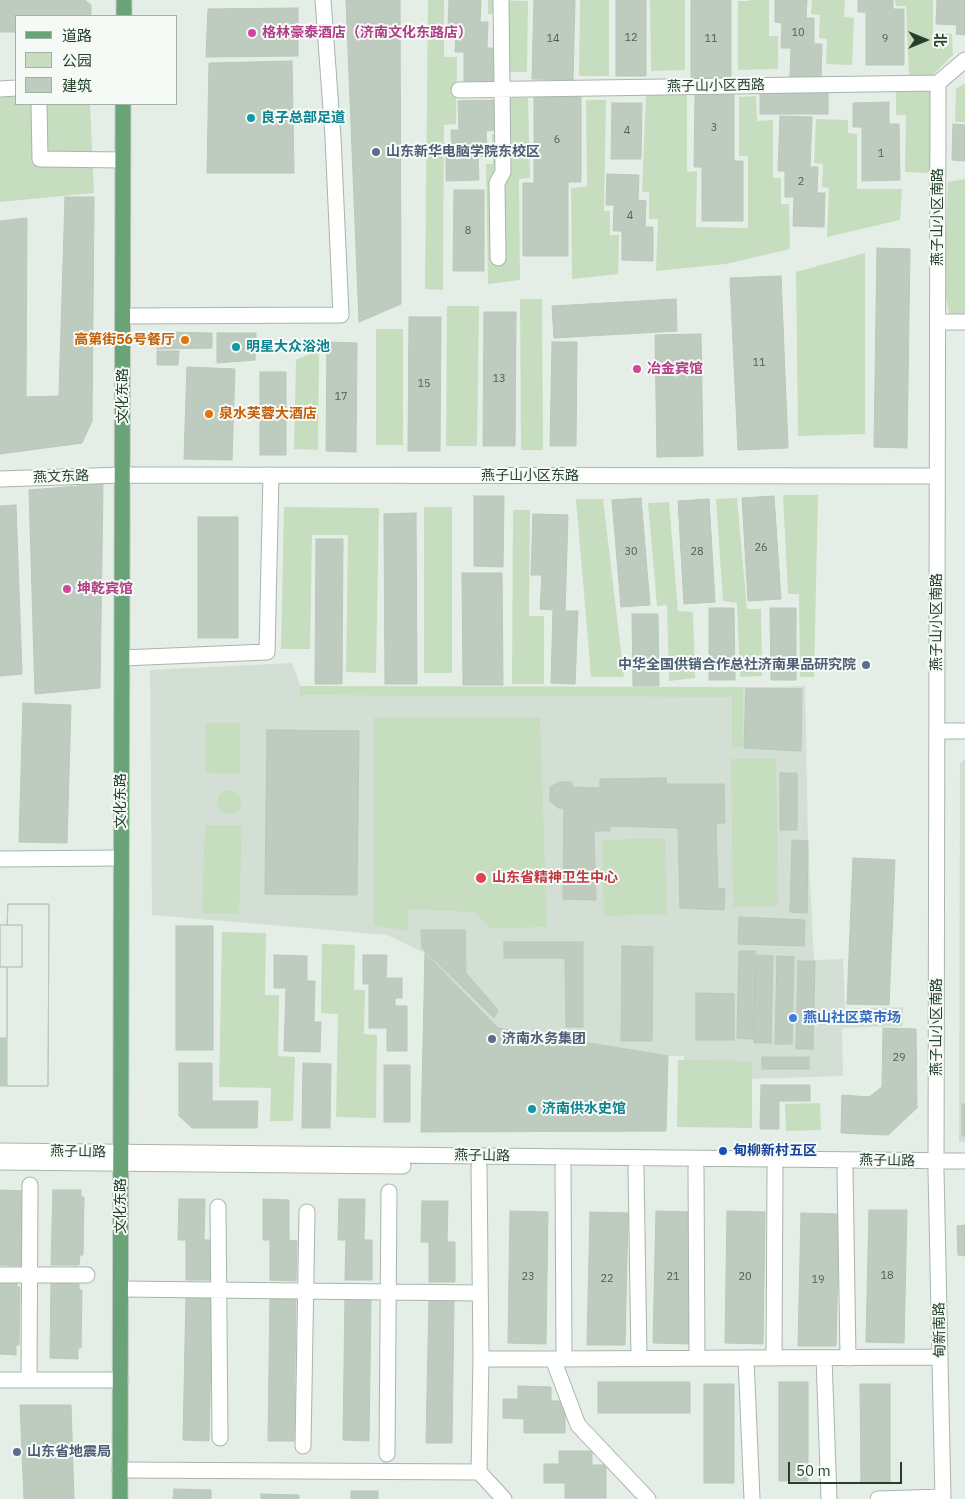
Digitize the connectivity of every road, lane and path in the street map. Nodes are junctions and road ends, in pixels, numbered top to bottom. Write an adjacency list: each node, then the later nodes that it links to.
1 (124, 0): 4 (main road)
2 (324, 0): 15 (street)
3 (501, 0): 9 (street)
4 (124, 15)
5 (965, 60): 6 (street)
6 (938, 83): 9 (street, 燕子山小区西路); 16 (street, 燕子山小区南路)
7 (15, 88): 8 (street)
8 (0, 89)
9 (503, 89): 10 (street, 燕子山小区西路); 14 (street)
10 (459, 90)
11 (39, 105): 13 (street)
12 (123, 105): 13 (main road, 文化东路)
13 (123, 160): 15 (main road, 文化东路)
14 (498, 258)
15 (123, 316): 18 (main road, 文化东路)
16 (938, 322): 17 (street); 20 (street, 燕子山小区南路)
17 (965, 322)
18 (123, 475): 19 (street, 燕子山小区东路); 21 (street, 燕文东路); 22 (main road, 文化东路)
19 (271, 475): 20 (street, 燕子山小区东路); 22 (street)
20 (937, 476): 23 (street, 燕子山小区南路)
21 (0, 479)
22 (122, 658): 25 (main road, 文化东路)
23 (937, 731): 24 (street); 31 (street, 燕子山小区南路)
24 (965, 731)
25 (121, 858): 26 (street); 28 (main road, 文化东路)
26 (0, 859)
27 (0, 1151): 28 (street, 燕子山路)
28 (121, 1158): 29 (street, 燕子山路); 31 (street, 燕子山路); 32 (street, 燕子山路); 46 (main road, 文化东路)
29 (0, 1162)
30 (965, 1162): 31 (street, 燕子山路)
31 (936, 1166): 37 (street, 燕子山路); 38 (street, 燕子山路); 51 (street, 甸新南路)
32 (480, 1167): 33 (street, 燕子山路); 50 (street)
33 (563, 1168): 34 (street, 燕子山路); 58 (street)
34 (636, 1168): 35 (street, 燕子山路); 59 (street)
35 (696, 1168): 36 (street, 燕子山路); 52 (street)
36 (775, 1169): 37 (street, 燕子山路); 54 (street)
37 (845, 1170): 56 (street)
38 (965, 1171)
39 (30, 1185): 44 (street)
40 (389, 1192): 49 (street)
41 (218, 1207): 47 (street)
42 (307, 1212): 48 (street)
43 (0, 1275): 44 (street)
44 (29, 1275): 45 (street); 61 (street)
45 (87, 1275)
46 (121, 1289): 47 (street); 62 (main road, 文化东路)
47 (219, 1290): 48 (street); 63 (street)
48 (306, 1291): 49 (street); 64 (street)
49 (388, 1292): 50 (street); 65 (street)
50 (479, 1293): 57 (street)
51 (940, 1357): 56 (street); 68 (street, 甸新南路)
52 (697, 1358): 53 (street); 59 (street)
53 (746, 1358): 54 (street); 72 (street)
54 (774, 1358): 55 (street)
55 (824, 1358): 56 (street); 73 (street)
56 (848, 1358)
57 (481, 1359): 58 (street); 67 (street)
58 (558, 1359): 59 (street); 71 (street)
59 (639, 1359)
60 (0, 1380): 61 (street)
61 (28, 1380): 62 (street)
62 (121, 1380): 66 (main road, 文化东路)
63 (220, 1438)
64 (303, 1446)
65 (388, 1454)
66 (120, 1470): 67 (street); 69 (main road, 文化东路)
67 (479, 1472): 70 (street)
68 (943, 1498): 74 (street)
69 (120, 1499)
70 (504, 1499)
71 (648, 1499)
72 (752, 1499)
73 (828, 1499)
74 (878, 1499)

